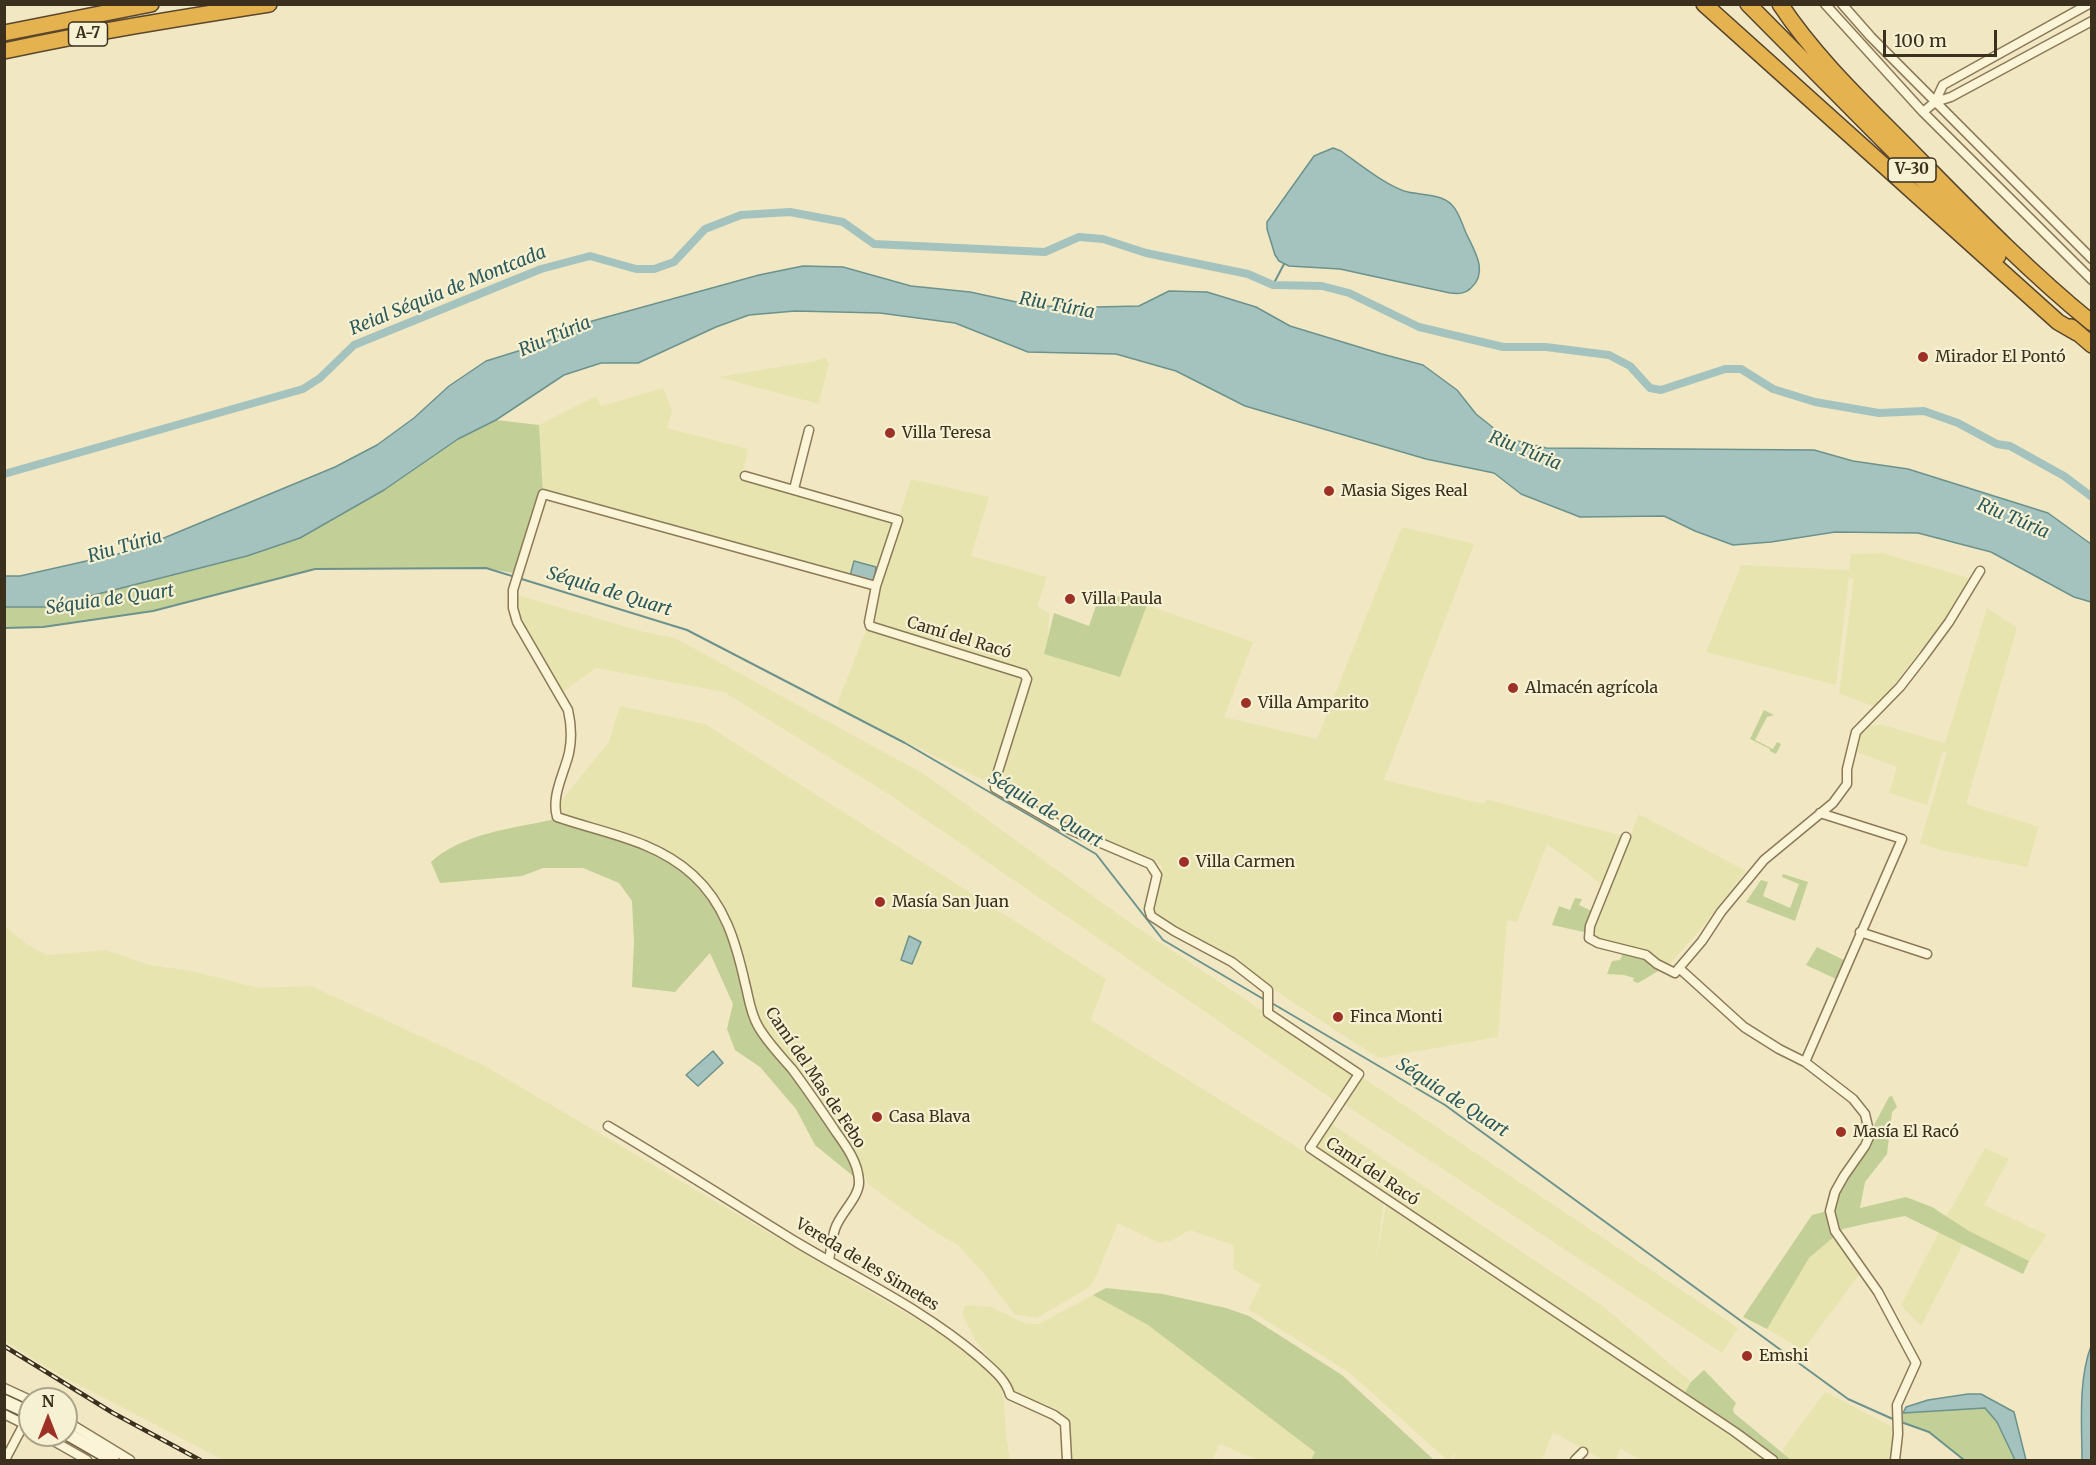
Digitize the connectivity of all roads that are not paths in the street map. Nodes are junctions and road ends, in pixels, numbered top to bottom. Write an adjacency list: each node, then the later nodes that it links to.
1 (151, 4): 10 (highway, A-7)
2 (269, 4): 11 (highway, A-7)
3 (1704, 4): 17 (highway)
4 (1748, 4): 17 (highway, V-30)
5 (1780, 4): 16 (highway, V-30)
6 (1825, 4): 13 (street)
7 (1842, 4): 12 (street)
8 (2089, 4): 12 (street)
9 (2091, 21): 12 (street)
10 (4, 33)
11 (4, 51)
12 (1935, 102): 13 (street); 14 (street)
13 (1923, 112): 15 (street)
14 (2091, 259)
15 (2091, 280)
16 (2091, 323)
17 (2077, 333): 18 (highway, V-30)
18 (2091, 345)
19 (809, 430): 21 (street)
20 (744, 476): 21 (street)
21 (794, 489): 23 (street)
22 (1980, 571): 24 (street)
23 (876, 586): 31 (street, Camí del Mas de Febo); 47 (street, Camí del Racó)
24 (1820, 813): 26 (street); 28 (street)
25 (1626, 837): 28 (street)
26 (1860, 932): 27 (street); 29 (street)
27 (1927, 954)
28 (1679, 969): 29 (street)
29 (1804, 1062): 48 (street)
30 (608, 1126): 31 (street, Vereda de les Simetes)
31 (829, 1260): 45 (street, Vereda de les Simetes)
32 (4, 1388): 33 (street)
33 (18, 1394)
34 (4, 1401): 35 (main road)
35 (18, 1413)
36 (78, 1428): 44 (street)
37 (18, 1438): 41 (street)
38 (78, 1440): 43 (main road)
39 (63, 1447): 42 (street)
40 (1583, 1452): 46 (street)
41 (5, 1461)
42 (87, 1461)
43 (113, 1461)
44 (130, 1461)
45 (1067, 1461)
46 (1575, 1461)
47 (1773, 1461)
48 (1895, 1461)

